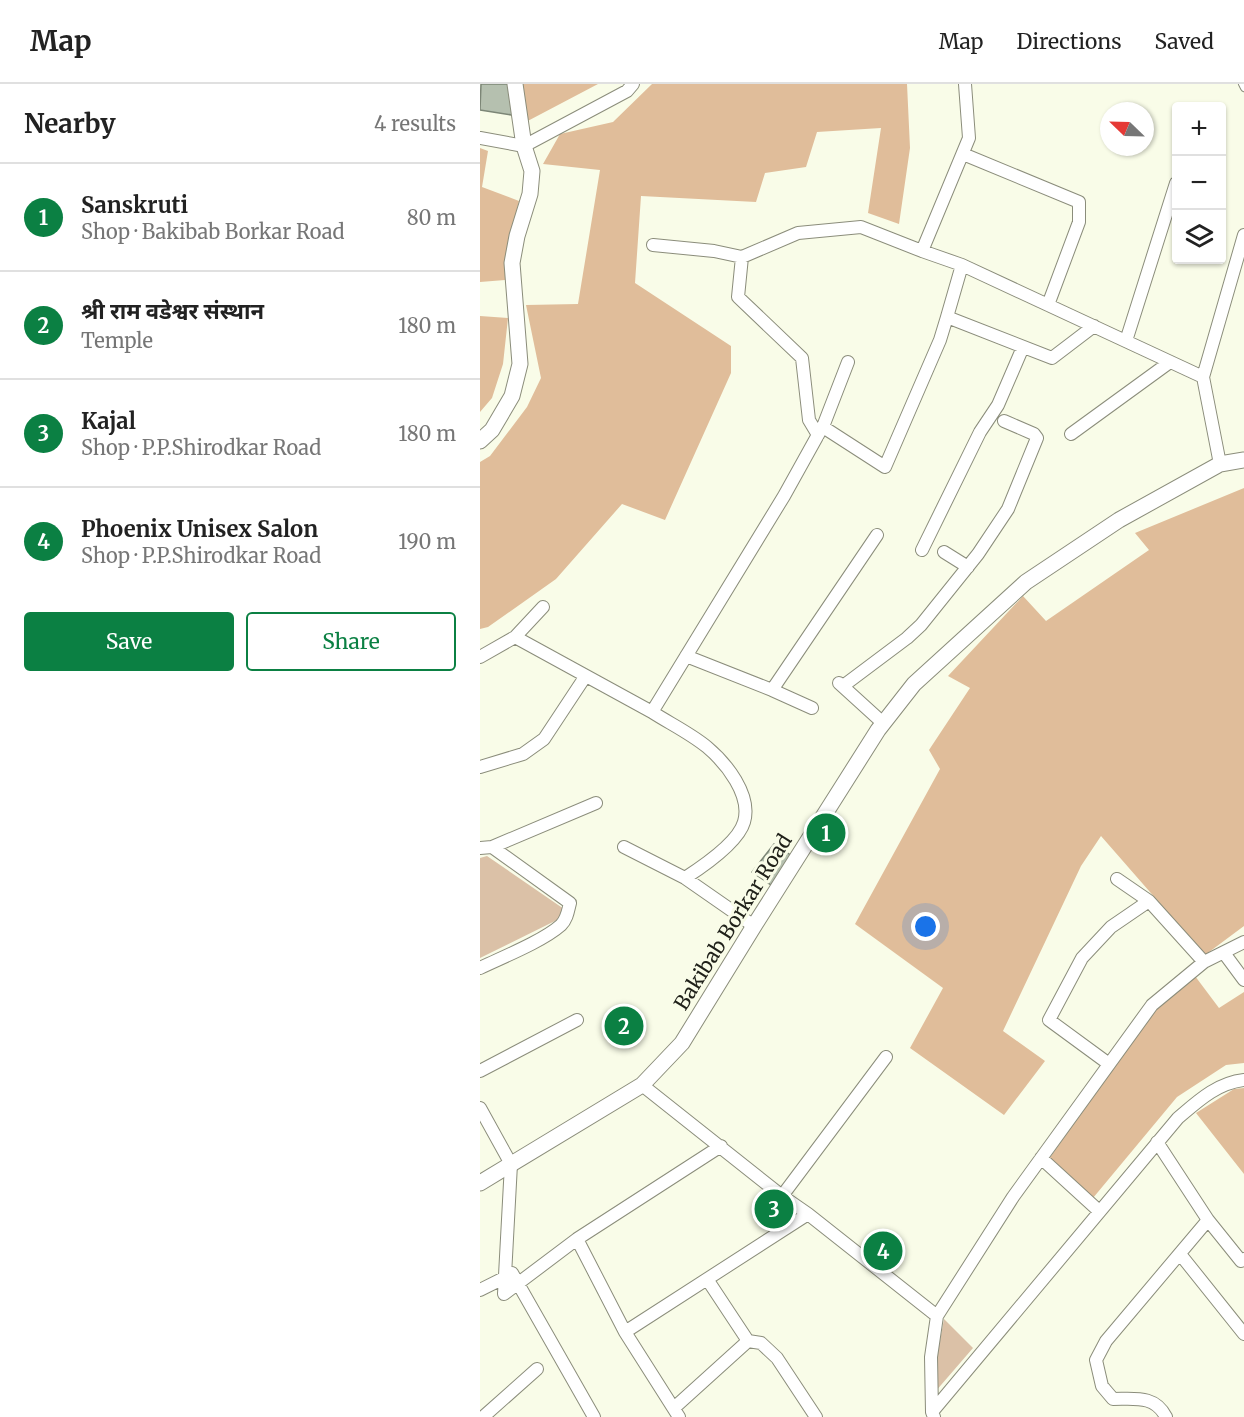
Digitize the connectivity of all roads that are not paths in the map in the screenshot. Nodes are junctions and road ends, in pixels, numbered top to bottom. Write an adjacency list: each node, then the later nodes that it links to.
1 (515, 84): 5 (street)
2 (633, 84): 5 (street)
3 (966, 84): 6 (street)
4 (480, 138): 5 (street)
5 (524, 146): 24 (street)
6 (963, 154): 10 (street); 13 (street)
7 (1172, 196): 16 (street)
8 (1244, 235): 20 (street)
9 (653, 245): 11 (street)
10 (922, 251): 11 (street); 12 (street)
11 (742, 257): 22 (street)
12 (962, 265): 13 (street); 14 (street)
13 (1048, 305): 15 (street)
14 (947, 317): 17 (street); 22 (street)
15 (1094, 326): 16 (street); 17 (street)
16 (1126, 341): 19 (street)
17 (1023, 347): 28 (street)
18 (849, 362): 22 (street)
19 (1170, 362): 20 (street); 23 (street)
20 (1203, 377): 26 (street)
21 (1004, 421): 30 (street)
22 (820, 431): 33 (street)
23 (1071, 434)
24 (480, 441)
25 (1244, 460): 26 (street, Bakibab Borkar Road)
26 (1220, 464): 39 (street, Bakibab Borkar Road)
27 (877, 535): 36 (street)
28 (922, 550)
29 (944, 552): 30 (street)
30 (968, 567): 39 (street)
31 (543, 607): 32 (street)
32 (515, 637): 34 (street); 35 (street)
33 (686, 656): 36 (street); 38 (street)
34 (480, 657)
35 (585, 677): 38 (street); 40 (street)
36 (772, 690): 37 (street)
37 (812, 708)
38 (652, 712): 44 (street)
39 (883, 723): 47 (street, Bakibab Borkar Road)
40 (480, 767)
41 (596, 803): 43 (street)
42 (624, 847): 44 (street)
43 (486, 848): 51 (street)
44 (685, 878): 47 (street)
45 (1117, 879): 46 (street)
46 (1149, 901): 50 (street); 55 (street)
47 (754, 926): 58 (street, Bakibab Borkar Road)
48 (1244, 942): 49 (street)
49 (1224, 953): 50 (street); 52 (street)
50 (1204, 962): 55 (street)
51 (480, 968)
52 (1244, 980)
53 (577, 1020): 56 (street)
54 (886, 1057): 65 (street)
55 (1109, 1064): 62 (street)
56 (480, 1071)
57 (1244, 1080): 60 (street)
58 (642, 1084): 61 (street); 63 (street, Bakibab Borkar Road)
59 (480, 1108): 63 (street)
60 (1157, 1142): 66 (street); 68 (street)
61 (721, 1146): 65 (street); 69 (street)
62 (1041, 1158): 66 (street); 76 (street)
63 (511, 1164): 64 (street, Bakibab Borkar Road); 75 (street)
64 (480, 1183)
65 (782, 1196): 67 (street)
66 (1099, 1211): 82 (street)
67 (808, 1214): 73 (street); 76 (street)
68 (1208, 1220): 70 (street); 71 (street)
69 (577, 1239): 75 (street); 77 (street)
70 (1180, 1254): 78 (street); 86 (street)
71 (1244, 1259)
72 (512, 1273): 74 (street); 75 (street); 84 (street)
73 (708, 1279): 77 (street); 79 (street)
74 (480, 1290)
75 (504, 1294)
76 (937, 1316): 82 (street)
77 (625, 1332): 81 (street)
78 (1244, 1334)
79 (748, 1341): 81 (street); 85 (street)
80 (537, 1369): 83 (street)
81 (677, 1412)
82 (933, 1414)
83 (483, 1417)
84 (594, 1417)
85 (816, 1417)
86 (1166, 1417)

